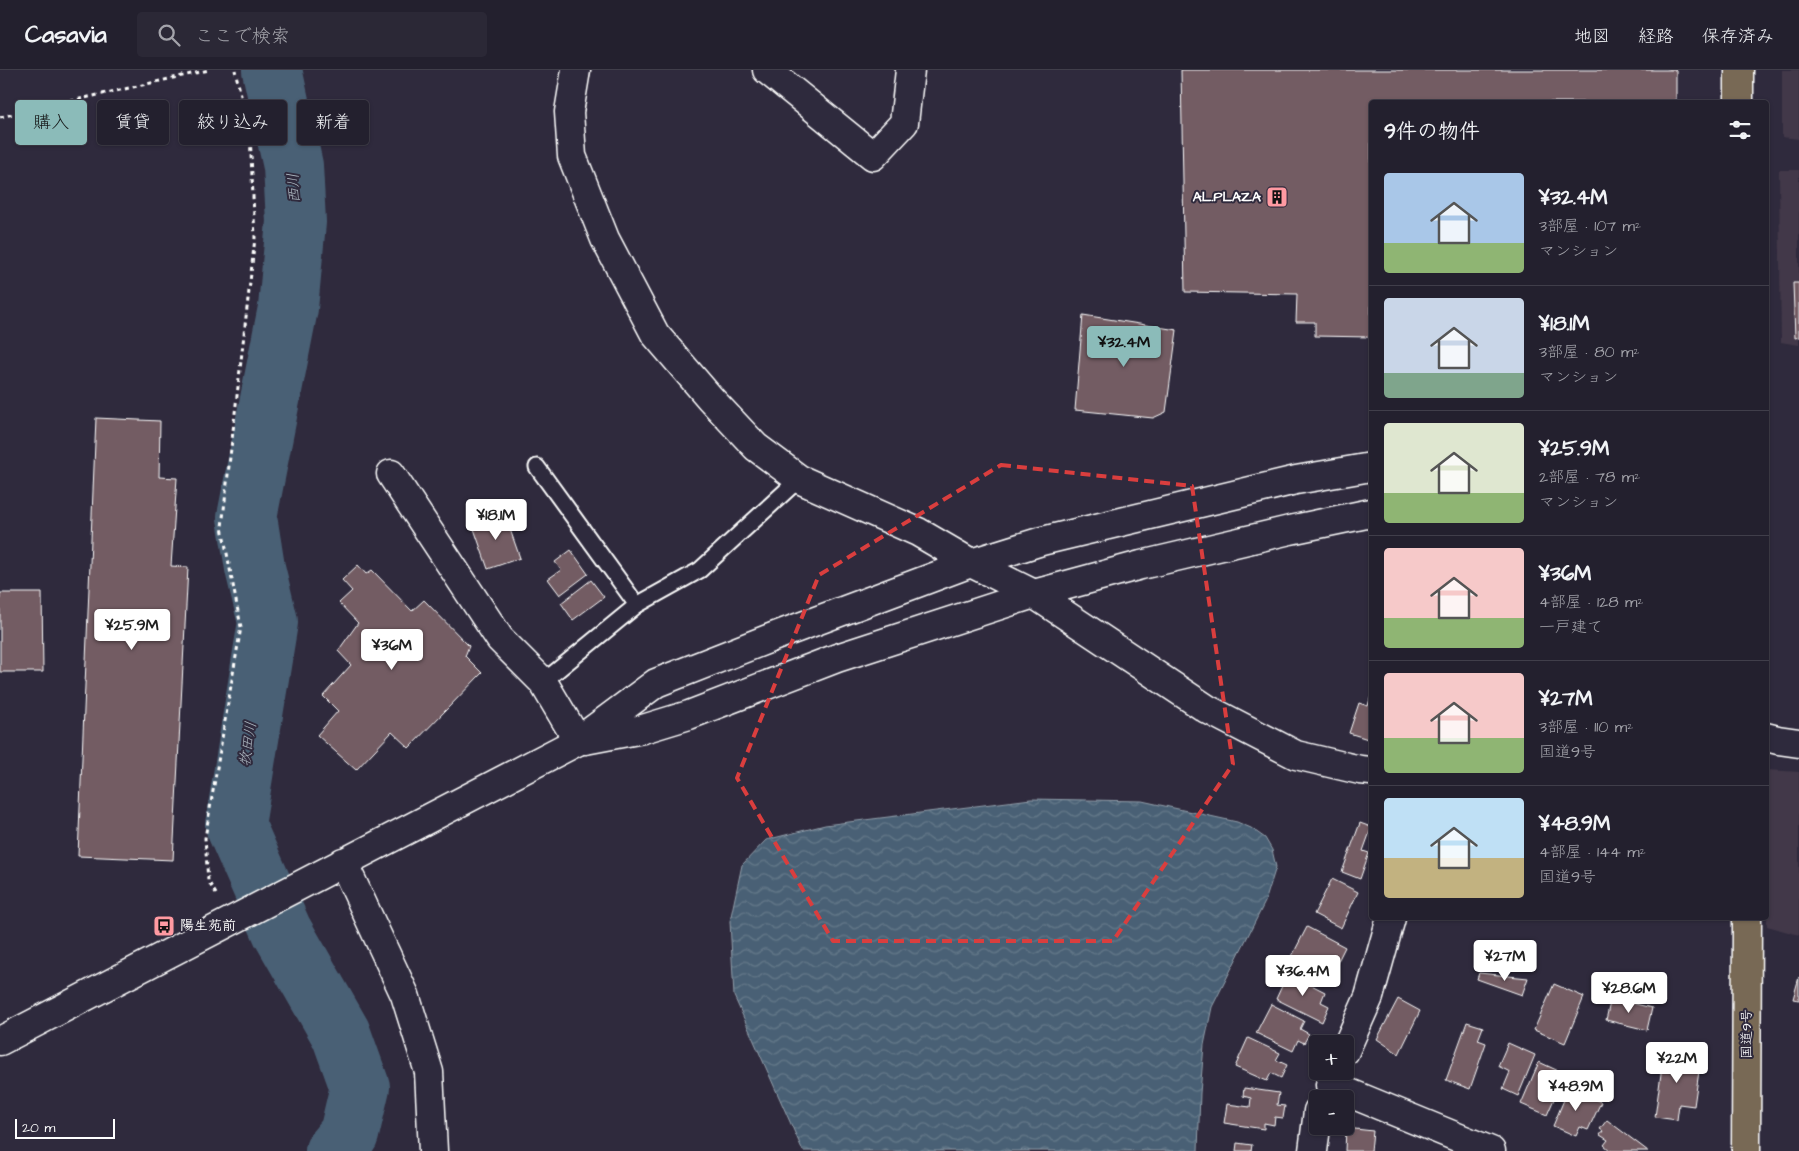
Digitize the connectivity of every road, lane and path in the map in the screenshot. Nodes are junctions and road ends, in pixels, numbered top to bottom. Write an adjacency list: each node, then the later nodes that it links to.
1 (209, 70): 8 (path)
2 (235, 70): 23 (path)
3 (576, 70): 12 (street)
4 (767, 70): 5 (street)
5 (910, 70)
6 (1739, 70): 7 (highway)
7 (1739, 100)
8 (0, 117)
9 (537, 467): 16 (lane)
10 (1369, 467): 14 (street)
11 (391, 474): 17 (street)
12 (799, 478): 14 (street); 16 (lane)
13 (1369, 513): 15 (street)
14 (971, 563): 15 (street); 19 (street)
15 (1034, 594): 19 (street); 21 (street)
16 (637, 606): 17 (lane)
17 (543, 682): 19 (street)
18 (1769, 738): 20 (street)
19 (578, 741): 22 (street)
20 (1799, 743)
21 (1369, 771)
22 (343, 862): 23 (street); 30 (street)
23 (231, 920): 27 (street)
24 (1390, 920): 26 (street)
25 (1747, 920): 33 (highway, 国道9号)
26 (1352, 1035)
27 (0, 1041)
28 (1330, 1085): 32 (street)
29 (1315, 1135): 31 (street)
30 (433, 1151)
31 (1313, 1151)
32 (1491, 1151)
33 (1746, 1151)

